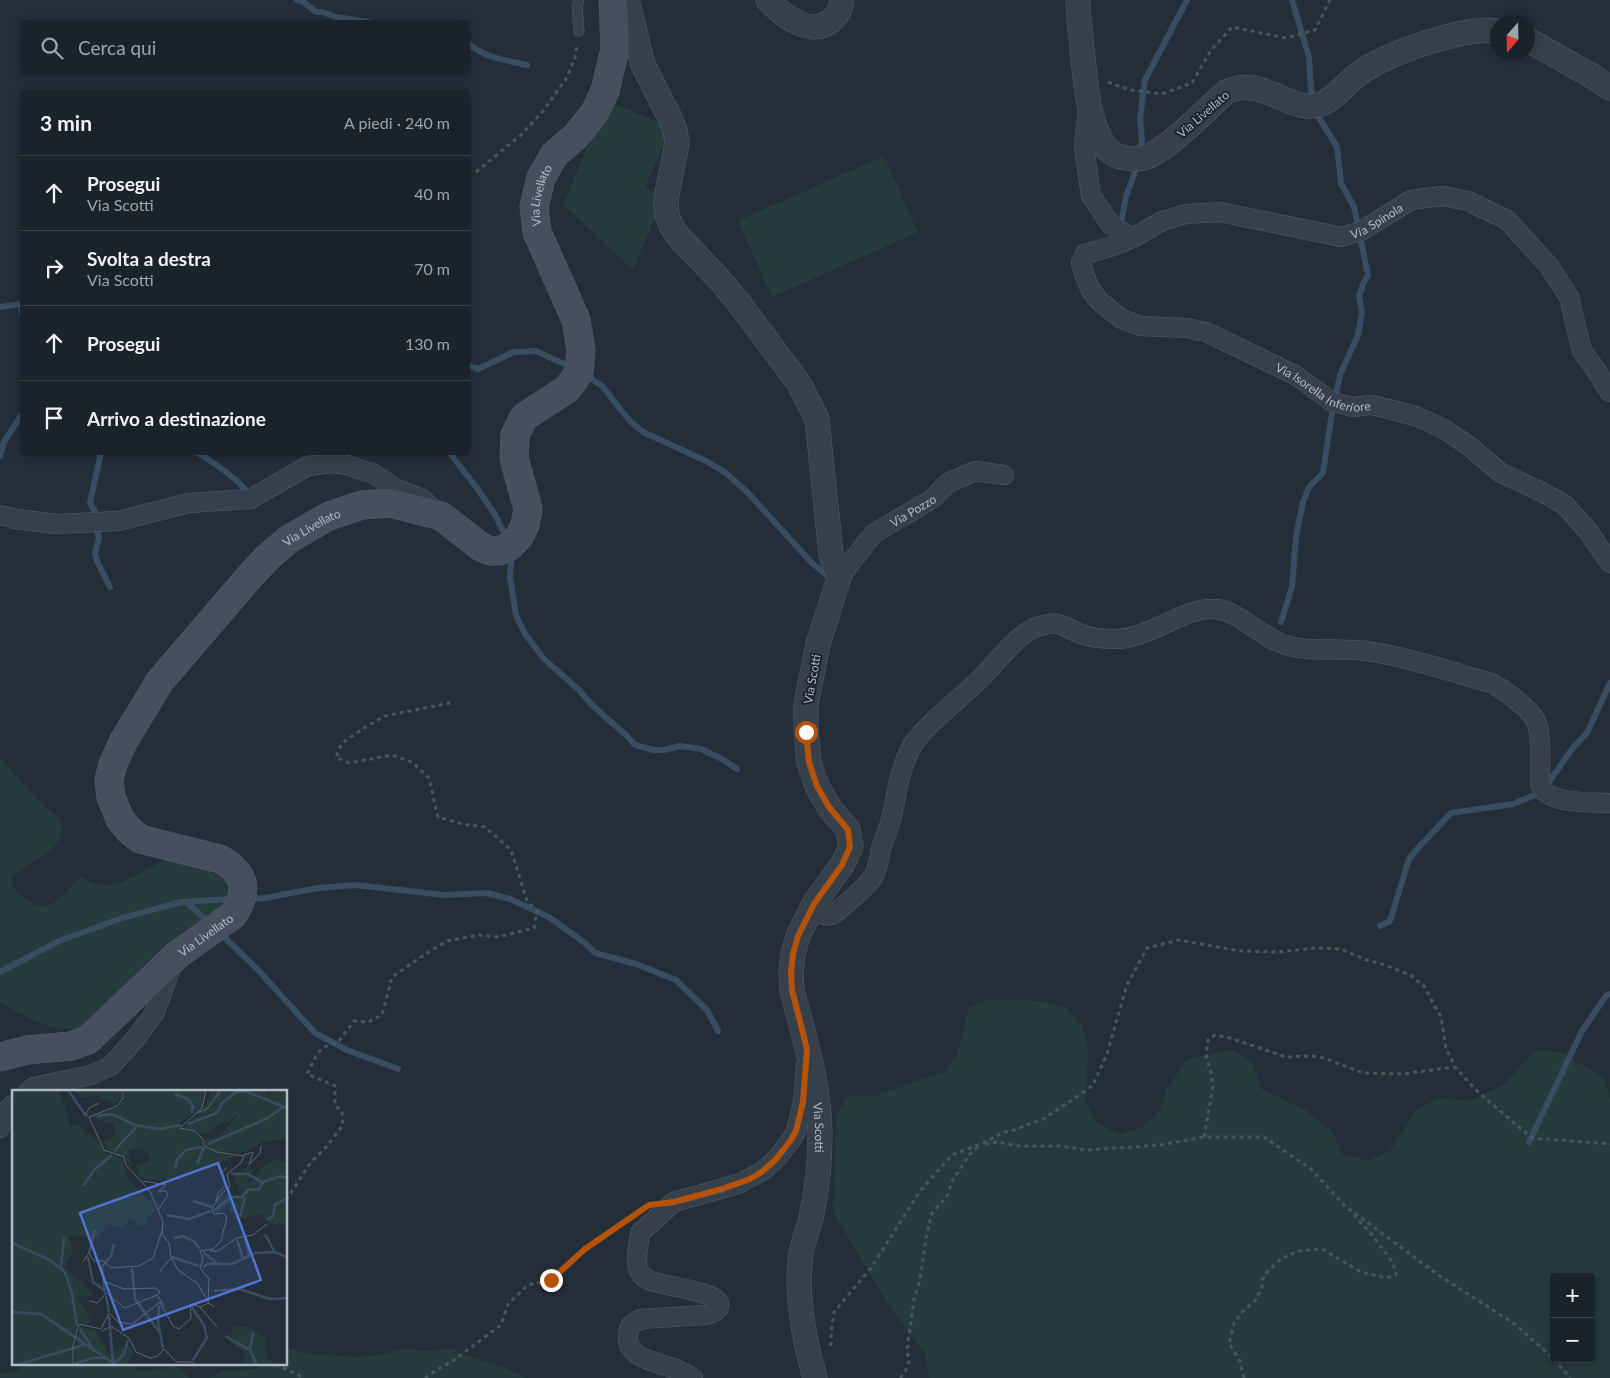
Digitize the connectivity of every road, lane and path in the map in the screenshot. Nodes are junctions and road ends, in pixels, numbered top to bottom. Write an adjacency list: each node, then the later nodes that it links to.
1 (579, 0): 8 (lane)
2 (613, 0): 19 (main road, Via Livellato)
3 (627, 0): 21 (street)
4 (768, 0): 5 (street)
5 (842, 0)
6 (1078, 0): 11 (street, Via Livellato)
7 (1330, 0): 11 (path)
8 (579, 31): 14 (path)
9 (1490, 31): 13 (street, Via Livellato)
10 (1535, 44): 12 (street)
11 (1085, 71): 13 (street, Via Livellato)
12 (1610, 88)
13 (1088, 106): 15 (street)
14 (476, 172)
15 (1133, 238): 16 (street, Via Spinola); 20 (street, Via Isorella Inferiore)
16 (1610, 392)
17 (1004, 475): 21 (street, Via Pozzo)
18 (0, 515): 19 (street)
19 (441, 516): 25 (main road, Via Livellato)
20 (1610, 562)
21 (839, 578): 24 (street, Via Scotti)
22 (450, 703): 35 (path)
23 (1610, 803): 24 (street)
24 (814, 904): 26 (street, Via Scotti)
25 (177, 955): 27 (main road, Via Livellato); 29 (street)
26 (807, 1049): 43 (street); 44 (street, Via Scotti)
27 (0, 1057)
28 (1455, 1067): 32 (path); 33 (path); 34 (path)
29 (30, 1090)
30 (12, 1106): 31 (street)
31 (0, 1128)
32 (1204, 1137): 33 (path); 36 (path)
33 (981, 1144): 44 (path); 45 (path)
34 (1610, 1144)
35 (288, 1197)
36 (1345, 1206): 38 (path); 46 (path)
37 (629, 1219): 42 (path)
38 (1550, 1355)
39 (1557, 1363): 47 (path)
40 (280, 1366): 41 (path)
41 (303, 1378)
42 (425, 1378)
43 (693, 1378)
44 (815, 1378)
45 (900, 1378)
46 (1244, 1378)
47 (1570, 1378)

